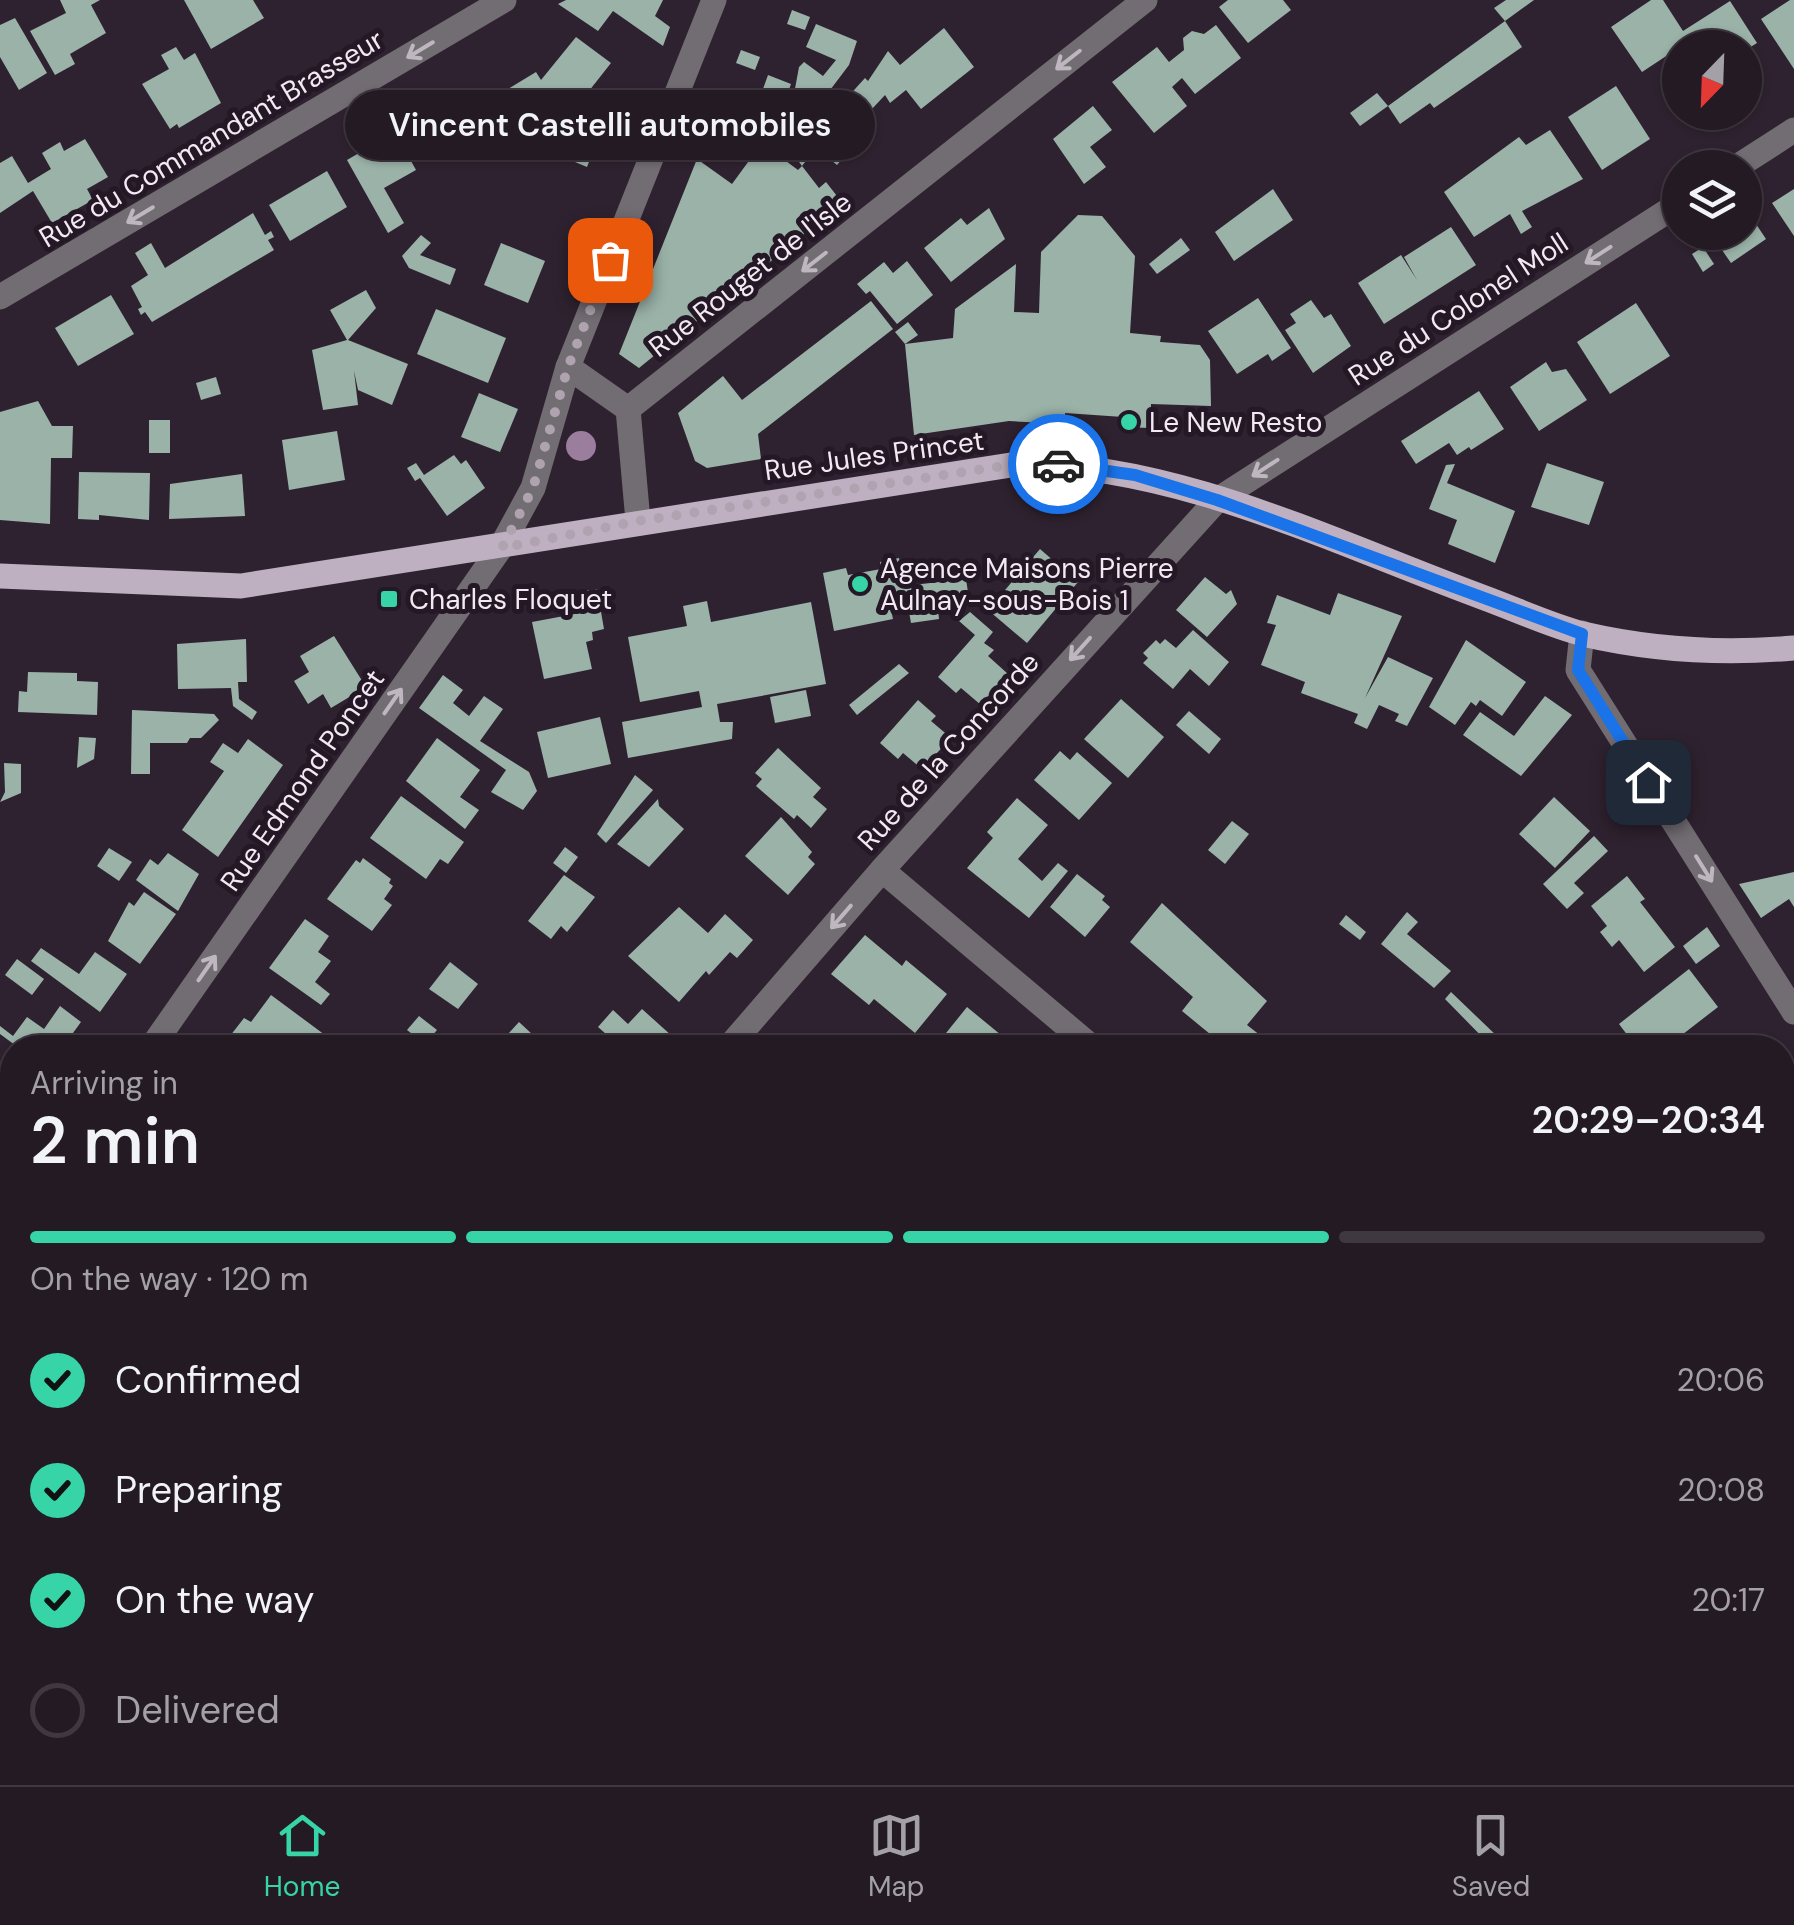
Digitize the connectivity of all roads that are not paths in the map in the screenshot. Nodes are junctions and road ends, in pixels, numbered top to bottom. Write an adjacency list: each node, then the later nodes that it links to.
1 (504, 0): 7 (street, Rue du Commandant Brasseur, one-way to 7)
2 (714, 0): 8 (street, Rue Edmond Poncet)
3 (1145, 0): 9 (street, Rue Rouget de l'Isle, one-way to 9)
4 (1794, 130): 5 (street)
5 (1762, 151)
6 (1662, 214): 10 (street, Rue du Colonel Moll, one-way to 10)
7 (0, 298)
8 (568, 367): 9 (street); 12 (street, Rue Edmond Poncet)
9 (628, 409): 11 (street)
10 (1217, 500): 11 (main road, Rue Jules Princet); 14 (main road, Rue Jules Princet); 16 (street, Rue de la Concorde, one-way to 16)
11 (638, 521): 12 (main road, Rue Jules Princet)
12 (502, 548): 13 (main road, Rue Jules Princet); 18 (street, Rue Edmond Poncet, one-way to 12)
13 (0, 576)
14 (1582, 634): 15 (main road, Rue Jules Princet); 17 (street, one-way to 17)
15 (1794, 648)
16 (882, 870): 19 (street, Rue de la Concorde, one-way to 19); 20 (street)
17 (1794, 1012)
18 (160, 1035)
19 (739, 1035)
20 (1079, 1035)

